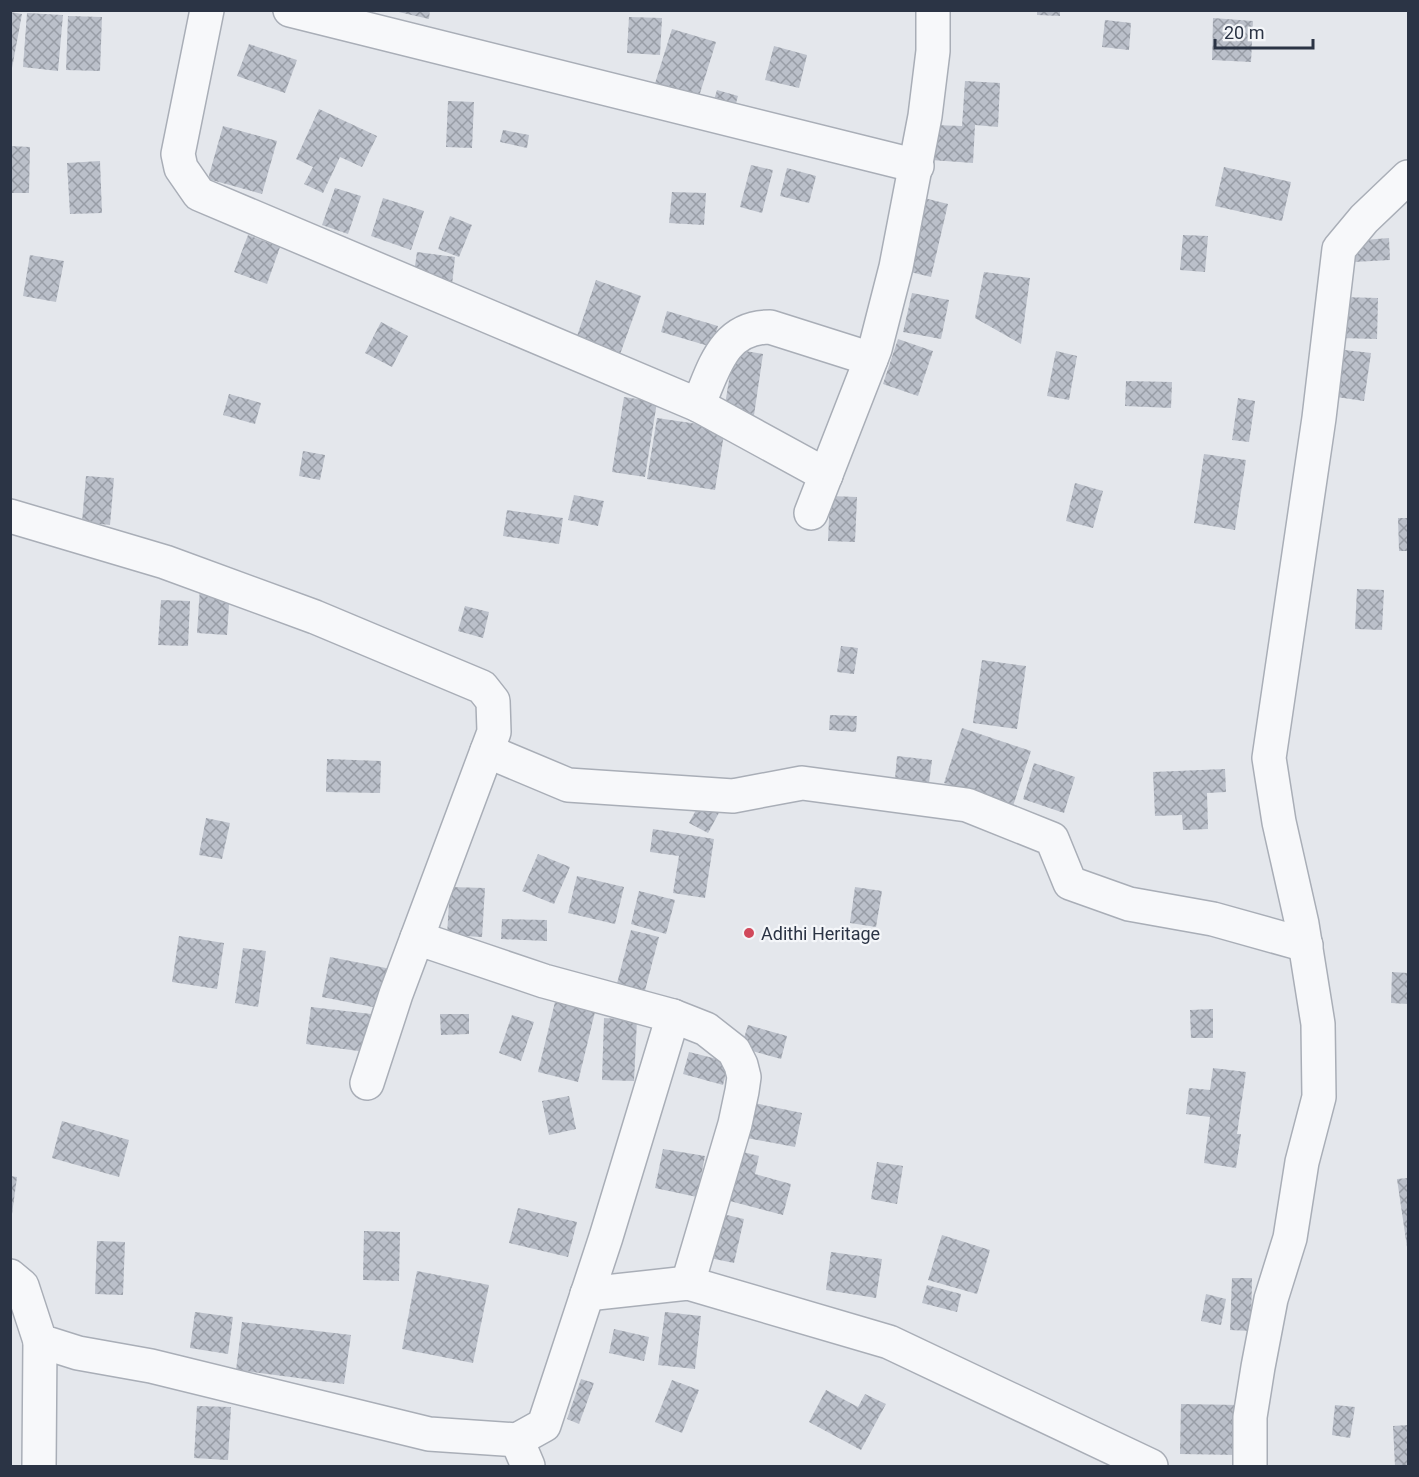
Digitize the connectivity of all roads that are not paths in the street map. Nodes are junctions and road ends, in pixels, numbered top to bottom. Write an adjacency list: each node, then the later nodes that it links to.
1 (207, 10): 7 (street)
2 (290, 10): 4 (street)
3 (933, 10): 4 (street)
4 (917, 165): 6 (street)
5 (1408, 179): 13 (street)
6 (871, 359): 7 (street); 8 (street)
7 (698, 405): 8 (street)
8 (826, 475): 9 (street)
9 (811, 513)
10 (10, 516): 11 (street)
11 (487, 751): 12 (street); 13 (street)
12 (417, 938): 14 (street); 15 (street)
13 (1306, 945): 23 (street)
14 (673, 1016): 17 (street); 18 (street)
15 (367, 1083)
16 (10, 1276): 19 (street)
17 (688, 1283): 18 (street); 22 (street)
18 (587, 1294): 20 (street)
19 (40, 1341): 20 (street); 21 (street)
20 (523, 1453)
21 (39, 1467)
22 (1151, 1467)
23 (1250, 1467)

